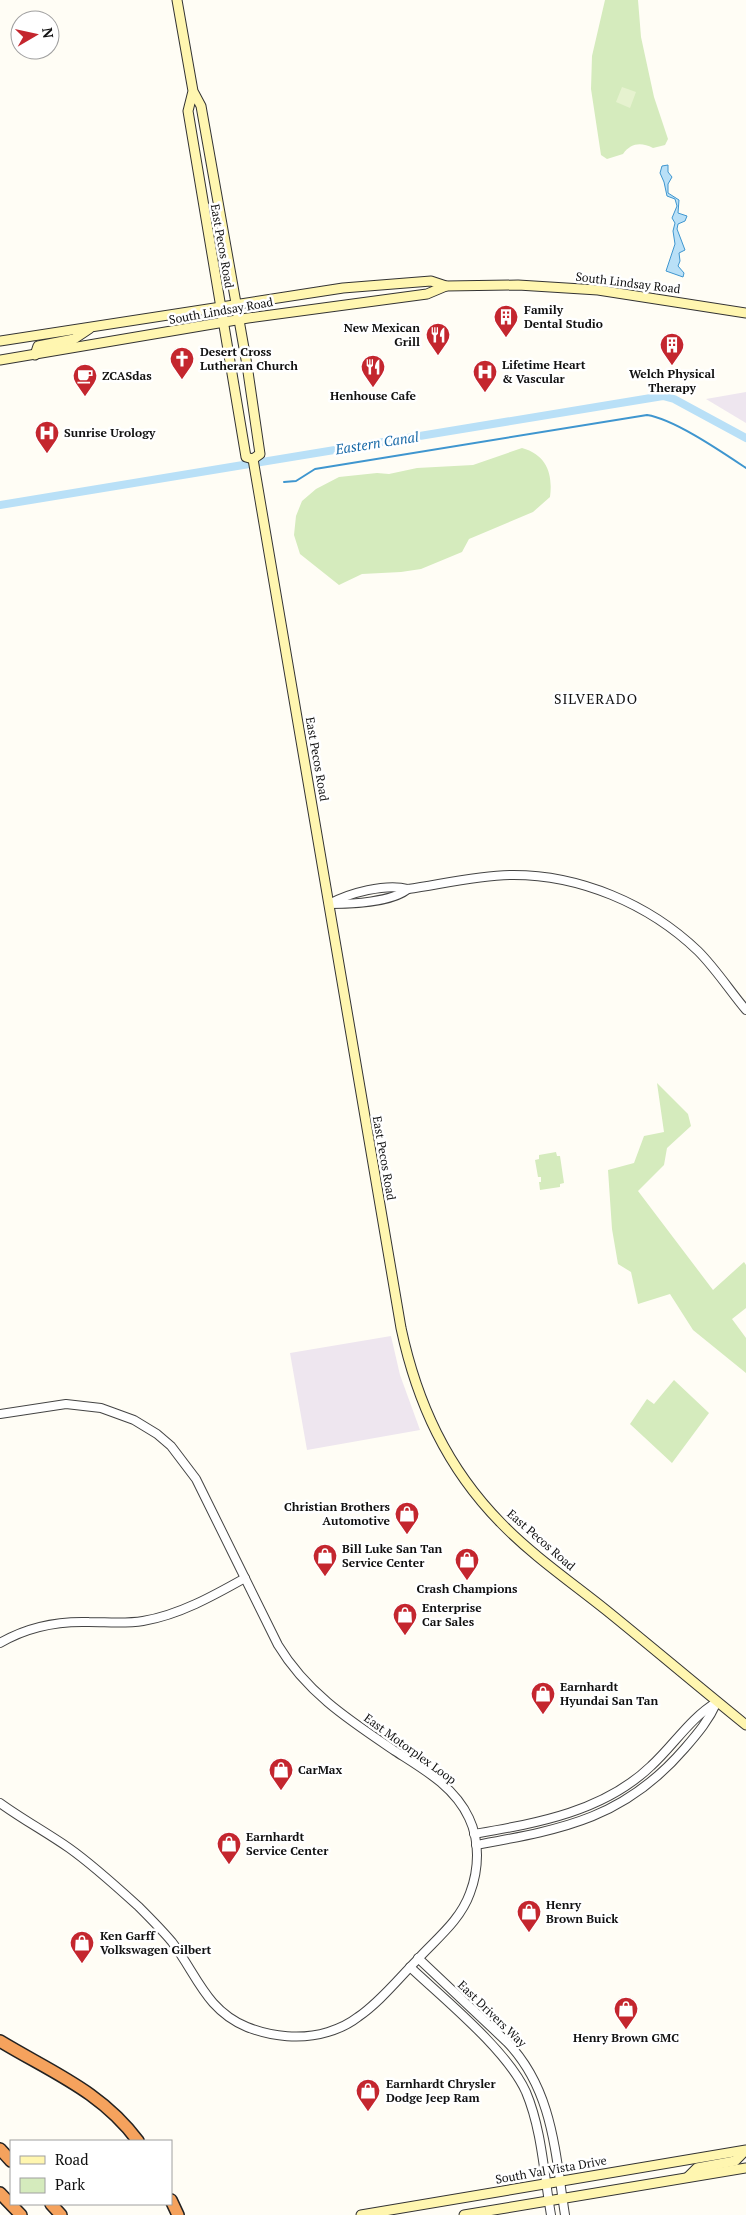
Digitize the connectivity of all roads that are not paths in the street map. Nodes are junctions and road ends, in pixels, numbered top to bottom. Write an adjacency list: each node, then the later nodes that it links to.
1 (178, 0): 2 (main road, East Pecos Road)
2 (192, 90): 4 (main road, East Pecos Road); 5 (main road, East Pecos Road)
3 (446, 286): 4 (main road, South Lindsay Road); 6 (main road, South Lindsay Road); 7 (main road, South Lindsay Road)
4 (236, 304): 5 (main road, South Lindsay Road); 7 (main road, East Pecos Road)
5 (220, 306): 8 (main road, East Pecos Road); 9 (main road, South Lindsay Road)
6 (746, 313)
7 (239, 320): 8 (main road, South Lindsay Road); 13 (main road, East Pecos Road)
8 (222, 323): 11 (main road, South Lindsay Road); 13 (main road, East Pecos Road)
9 (94, 326): 10 (main road, South Lindsay Road); 11 (main road)
10 (0, 341)
11 (35, 354): 12 (main road, South Lindsay Road)
12 (0, 360)
13 (254, 464): 14 (main road, East Pecos Road)
14 (329, 904): 15 (street); 19 (main road, East Pecos Road)
15 (746, 1010)
16 (0, 1414): 17 (street, East Motorplex Loop)
17 (245, 1578): 18 (street); 22 (street, East Motorplex Loop)
18 (0, 1643)
19 (717, 1702): 20 (main road, East Pecos Road); 22 (street); 23 (street)
20 (746, 1726)
21 (0, 1803): 25 (street, East Motorplex Loop)
22 (474, 1834): 23 (street, East Motorplex Loop)
23 (476, 1845): 24 (street, East Motorplex Loop)
24 (418, 1958): 25 (street, East Motorplex Loop); 27 (street, East Drivers Way)
25 (410, 1967): 28 (street, East Drivers Way)
26 (0, 2041): 29 (highway)
27 (507, 2042): 28 (street); 35 (street, East Drivers Way)
28 (497, 2052): 36 (street, East Drivers Way)
29 (137, 2140)
30 (0, 2149): 32 (highway)
31 (745, 2150): 34 (main road); 35 (main road, South Val Vista Drive)
32 (10, 2160)
33 (746, 2168): 34 (main road)
34 (688, 2177): 38 (main road)
35 (560, 2181): 36 (main road, South Val Vista Drive); 38 (street, East Drivers Way)
36 (546, 2184): 39 (street, East Drivers Way); 47 (main road, South Val Vista Drive)
37 (0, 2193): 41 (highway)
38 (562, 2198): 39 (main road); 50 (street, East Drivers Way)
39 (549, 2200): 48 (main road); 49 (street, East Drivers Way)
40 (172, 2202): 46 (highway)
41 (10, 2203)
42 (11, 2205): 44 (highway)
43 (52, 2205): 45 (highway)
44 (21, 2215)
45 (62, 2215)
46 (178, 2215)
47 (361, 2215)
48 (464, 2215)
49 (551, 2215)
50 (565, 2215)

